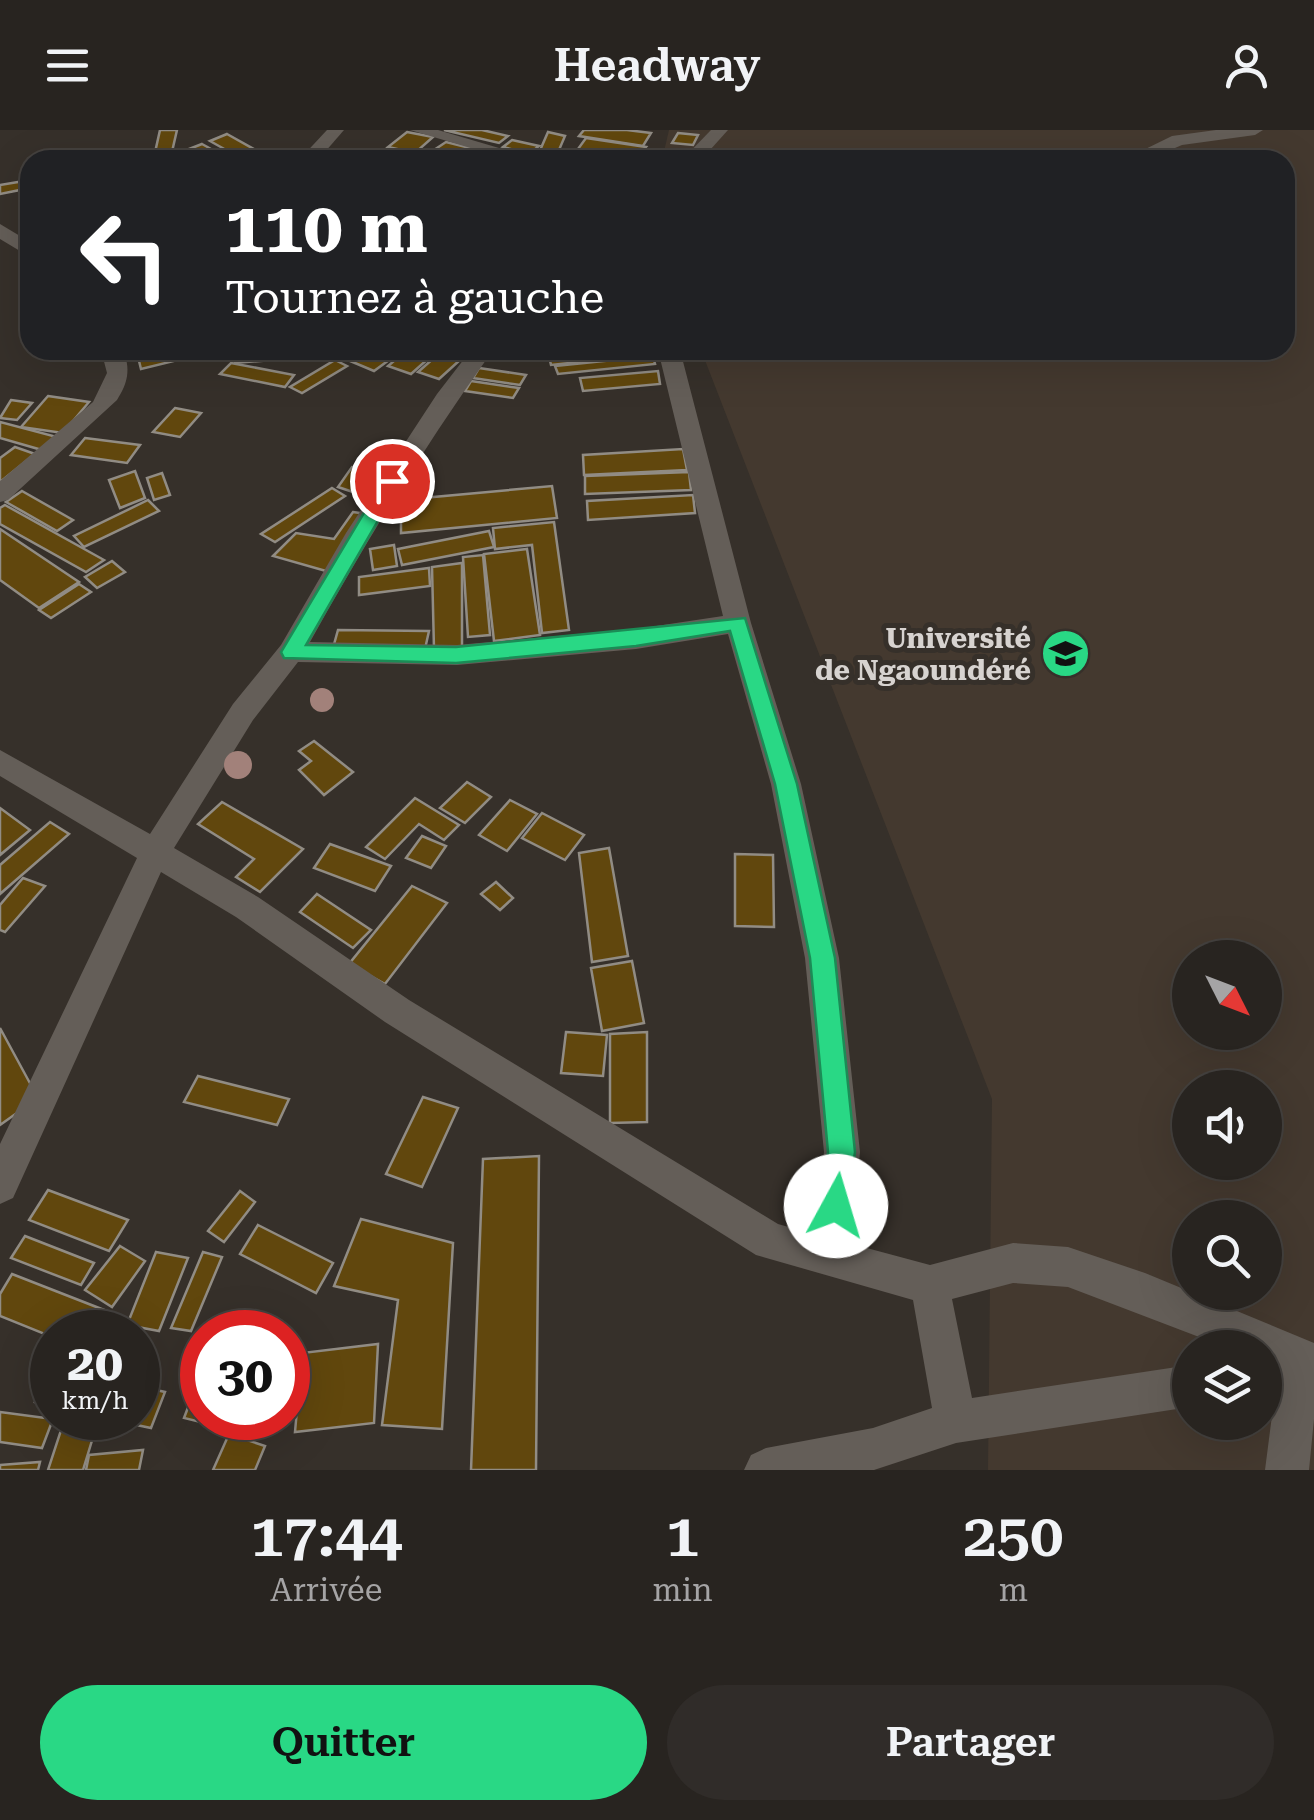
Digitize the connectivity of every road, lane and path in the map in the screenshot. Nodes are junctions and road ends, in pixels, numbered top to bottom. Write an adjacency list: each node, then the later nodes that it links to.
1 (336, 130): 5 (street)
2 (418, 130): 6 (street)
3 (720, 130): 7 (street)
4 (1255, 130): 8 (street)
5 (317, 150)
6 (493, 150)
7 (701, 150)
8 (1155, 150)
9 (0, 230): 10 (street)
10 (20, 251)
11 (115, 360): 14 (street)
12 (474, 360): 16 (street)
13 (672, 360): 15 (street)
14 (0, 494)
15 (738, 623): 16 (street); 20 (street)
16 (291, 652): 18 (street)
17 (0, 762): 18 (street)
18 (154, 854): 19 (street); 20 (street)
19 (0, 1185)
20 (807, 1252): 21 (street)
21 (930, 1285): 22 (street); 24 (street)
22 (1298, 1362): 26 (street)
23 (1172, 1389): 24 (street)
24 (956, 1422): 25 (street)
25 (766, 1470)
26 (1287, 1470)

